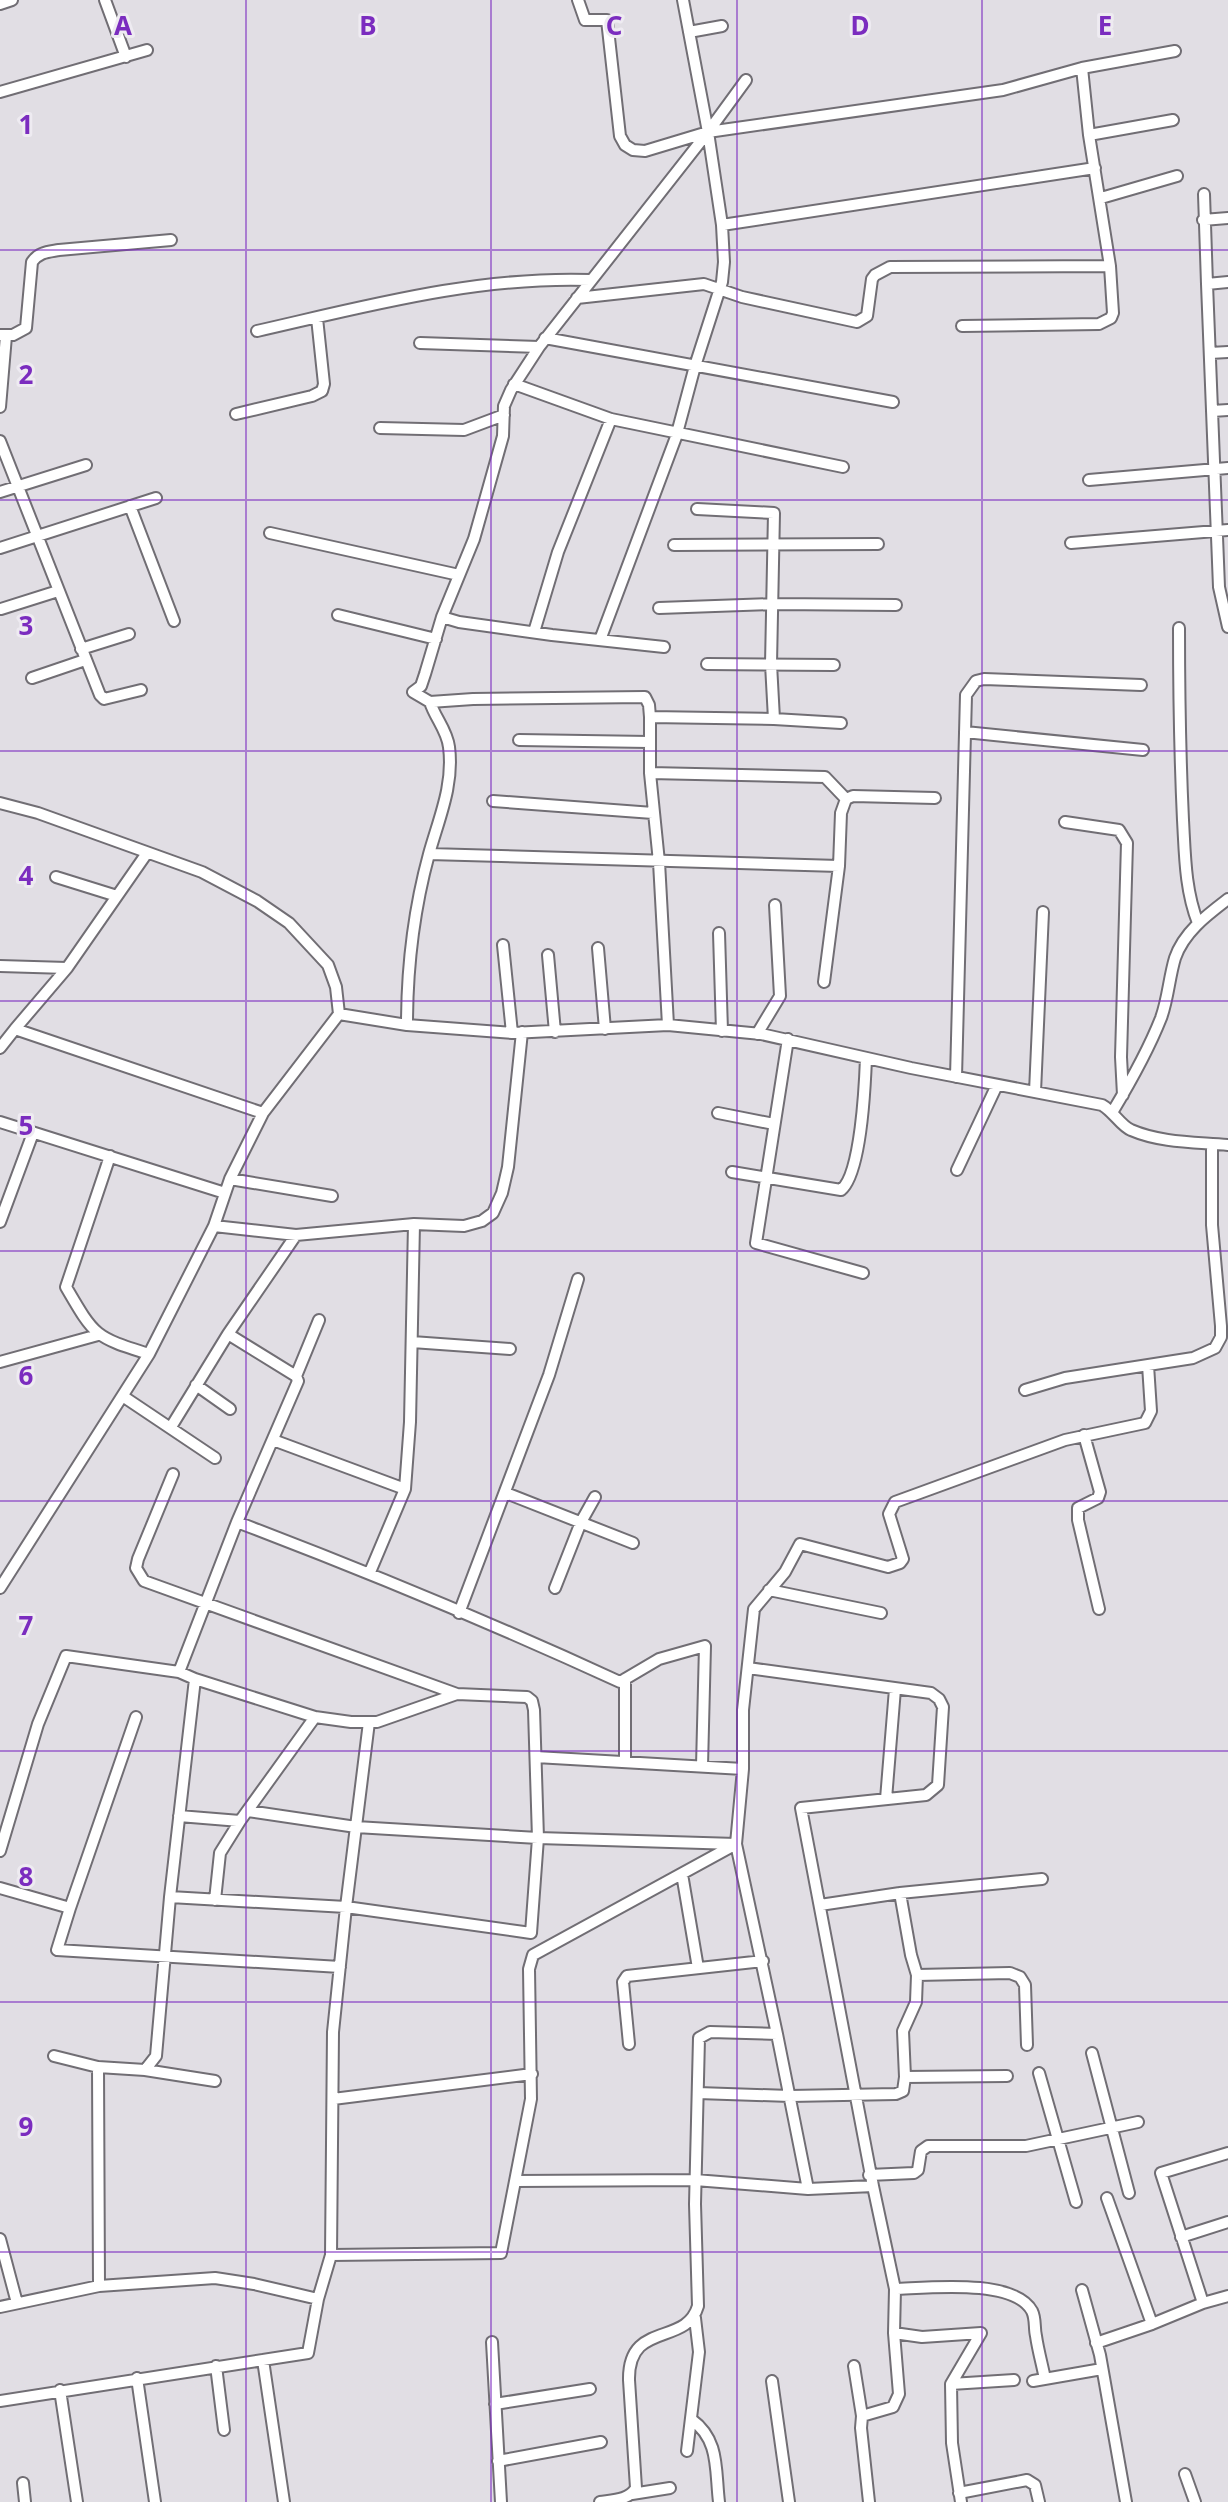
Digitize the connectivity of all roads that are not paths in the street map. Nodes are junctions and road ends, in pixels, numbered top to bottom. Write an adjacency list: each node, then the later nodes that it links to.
1 (12, 0): 5 (street)
2 (105, 0): 10 (street)
3 (578, 0): 15 (street)
4 (683, 0): 7 (street)
5 (0, 4)
6 (722, 26): 7 (street)
7 (689, 32): 15 (street)
8 (147, 50): 10 (street)
9 (1175, 51): 11 (street)
10 (126, 57): 13 (street)
11 (1082, 68): 15 (street); 16 (street)
12 (746, 80): 15 (street)
13 (0, 92)
14 (1173, 120): 16 (street)
15 (708, 132): 23 (street); 26 (street)
16 (1089, 135): 17 (street)
17 (1095, 168): 20 (street); 23 (street)
18 (1177, 176): 20 (street)
19 (1204, 194): 22 (street)
20 (1101, 198): 25 (street)
21 (1228, 218): 22 (street)
22 (1203, 220): 28 (street)
23 (722, 225): 29 (street)
24 (171, 240): 34 (street)
25 (1110, 266): 29 (street); 32 (street)
26 (591, 280): 30 (street); 31 (street)
27 (1228, 282): 28 (street)
28 (1207, 284): 38 (street)
29 (720, 289): 30 (street); 39 (street)
30 (577, 298): 35 (street)
31 (317, 318): 33 (street); 45 (street)
32 (962, 326)
33 (257, 331)
34 (3, 335): 42 (street)
35 (542, 342): 36 (street); 39 (street); 40 (street)
36 (420, 343)
37 (1228, 352): 38 (street)
38 (1210, 353): 44 (street)
39 (695, 366): 41 (street); 49 (street)
40 (514, 384): 46 (street); 47 (street)
41 (893, 402)
42 (0, 407)
43 (1228, 410): 44 (street)
44 (1212, 411): 54 (street)
45 (236, 414)
46 (504, 415): 48 (street); 69 (street)
47 (611, 419): 49 (street); 80 (street)
48 (380, 428)
49 (678, 432): 52 (street); 83 (street)
50 (0, 441): 56 (street)
51 (86, 465): 56 (street)
52 (843, 467)
53 (1228, 468): 54 (street)
54 (1215, 469): 55 (street); 61 (street)
55 (1089, 480)
56 (18, 487): 57 (street); 63 (street)
57 (0, 492)
58 (156, 498): 59 (street)
59 (130, 506): 63 (street); 77 (street)
60 (697, 509): 67 (street)
61 (1223, 530): 64 (street); 78 (street)
62 (270, 533): 69 (street)
63 (37, 537): 68 (street); 70 (street)
64 (1071, 543)
65 (878, 544): 67 (street)
66 (674, 545): 67 (street)
67 (774, 546): 71 (street)
68 (0, 548)
69 (459, 575): 76 (street)
70 (58, 591): 74 (street); 85 (street)
71 (774, 604): 72 (street); 73 (street); 87 (street)
72 (896, 605)
73 (659, 608)
74 (1, 609)
75 (338, 615): 82 (street)
76 (442, 617): 80 (street); 82 (street)
77 (174, 621)
78 (1228, 627)
79 (1179, 628): 116 (street)
80 (534, 632): 83 (street)
81 (129, 634): 85 (street)
82 (436, 639): 92 (street)
83 (600, 640): 84 (street)
84 (664, 647)
85 (83, 654): 89 (street); 91 (street)
86 (707, 664): 87 (street)
87 (771, 664): 88 (street); 94 (street)
88 (834, 665)
89 (32, 678)
90 (1141, 685): 96 (street)
91 (141, 690)
92 (430, 702): 93 (street); 108 (street)
93 (650, 717): 94 (street); 98 (street)
94 (774, 719): 95 (street)
95 (841, 723)
96 (965, 732): 99 (street); 136 (street)
97 (519, 740): 98 (street)
98 (649, 742): 100 (street)
99 (1143, 750)
100 (650, 773): 102 (street); 105 (street)
101 (935, 798): 102 (street)
102 (846, 799): 110 (street)
103 (493, 801): 105 (street)
104 (0, 803): 107 (street)
105 (653, 813): 109 (street)
106 (1065, 822): 139 (street)
107 (147, 853): 112 (street); 124 (street)
108 (429, 854): 109 (street); 125 (street)
109 (659, 862): 110 (street); 126 (street)
110 (839, 866): 123 (street)
111 (56, 877): 112 (street)
112 (117, 896): 122 (street)
113 (1228, 899): 116 (street)
114 (775, 905): 132 (street)
115 (1043, 912): 138 (street)
116 (1198, 923): 139 (street)
117 (719, 933): 129 (street)
118 (503, 945): 131 (street)
119 (598, 948): 128 (street)
120 (548, 955): 130 (street)
121 (0, 966): 122 (street)
122 (67, 968): 127 (street)
123 (824, 982)
124 (339, 1014): 125 (street); 141 (street)
125 (407, 1025): 131 (street)
126 (668, 1025): 128 (street); 129 (street)
127 (15, 1029): 134 (street); 141 (street)
128 (605, 1029): 130 (street)
129 (722, 1031): 132 (street)
130 (555, 1032): 131 (street)
131 (517, 1033): 156 (street)
132 (757, 1034): 133 (street)
133 (788, 1039): 135 (street); 144 (street)
134 (0, 1048)
135 (866, 1058): 136 (street); 152 (street)
136 (956, 1077): 137 (street)
137 (997, 1085): 138 (street); 149 (street)
138 (1035, 1092): 140 (street)
139 (1123, 1095): 140 (street)
140 (1113, 1111): 146 (street)
141 (263, 1113): 151 (street)
142 (718, 1113): 144 (street)
143 (0, 1122): 145 (street)
144 (774, 1124): 152 (street)
145 (33, 1133): 148 (street); 155 (street)
146 (1212, 1144): 147 (street); 168 (street)
147 (1228, 1145)
148 (110, 1156): 153 (street); 163 (street)
149 (957, 1170)
150 (732, 1172): 152 (street)
151 (230, 1179): 153 (street); 154 (street)
152 (766, 1179): 159 (street)
153 (225, 1193): 157 (street)
154 (332, 1196)
155 (0, 1222)
156 (414, 1224): 158 (street); 164 (street)
157 (214, 1226): 158 (street); 166 (street)
158 (296, 1235): 162 (street)
159 (863, 1273)
160 (578, 1279): 180 (street)
161 (319, 1320): 169 (street)
162 (228, 1334): 169 (street); 170 (street)
163 (98, 1335): 166 (street); 167 (street)
164 (412, 1342): 165 (street); 179 (street)
165 (510, 1349)
166 (149, 1354): 172 (street)
167 (0, 1362)
168 (1148, 1365): 171 (street); 175 (street)
169 (296, 1376): 176 (street)
170 (196, 1385): 173 (street); 174 (street)
171 (1025, 1390)
172 (124, 1397): 174 (street); 186 (street)
173 (230, 1409)
174 (171, 1427): 177 (street)
175 (1084, 1435): 188 (street); 190 (street)
176 (273, 1440): 179 (street); 182 (street)
177 (215, 1458)
178 (173, 1474): 189 (street)
179 (405, 1489): 185 (street)
180 (506, 1493): 183 (street); 191 (street)
181 (595, 1497): 183 (street)
182 (237, 1522): 185 (street); 189 (street)
183 (581, 1522): 184 (street); 187 (street)
184 (633, 1543)
185 (370, 1572): 191 (street)
186 (0, 1588)
187 (555, 1588)
188 (769, 1590): 192 (street); 193 (street)
189 (206, 1604): 194 (street); 198 (street)
190 (1099, 1609)
191 (459, 1613): 196 (street)
192 (881, 1613)
193 (748, 1668): 197 (street); 205 (street)
194 (179, 1672): 195 (street); 213 (street)
195 (195, 1679): 200 (street); 208 (street)
196 (625, 1679): 203 (street); 204 (street)
197 (895, 1689): 206 (street); 206 (street)
198 (457, 1694): 201 (street); 202 (street)
199 (136, 1717): 222 (street)
200 (315, 1717): 201 (street); 207 (street)
201 (369, 1722): 210 (street)
202 (536, 1757): 203 (street); 211 (street)
203 (625, 1762): 204 (street)
204 (702, 1766): 205 (street)
205 (743, 1769): 212 (street)
206 (886, 1799): 220 (street)
207 (248, 1811): 209 (street); 210 (street)
208 (179, 1816): 209 (street); 218 (street)
209 (240, 1821): 219 (street)
210 (356, 1827): 211 (street); 221 (street)
211 (538, 1838): 212 (street); 221 (street)
212 (736, 1844): 214 (street); 224 (street)
213 (0, 1851)
214 (682, 1874): 226 (street); 236 (street)
215 (1042, 1879): 217 (street)
216 (0, 1888): 222 (street)
217 (900, 1893): 220 (street); 227 (street)
218 (170, 1897): 219 (street); 223 (street)
219 (215, 1900): 221 (street)
220 (820, 1905): 241 (street)
221 (346, 1907): 225 (street)
222 (70, 1908): 223 (street)
223 (166, 1955): 225 (street); 234 (street)
224 (763, 1961): 226 (street); 228 (street)
225 (340, 1967): 243 (street)
226 (698, 1968): 229 (street)
227 (917, 1975): 230 (street); 238 (street)
228 (777, 2034): 240 (street); 242 (street)
229 (629, 2044)
230 (1027, 2045)
231 (1092, 2053): 245 (street)
232 (54, 2056): 233 (street)
233 (98, 2067): 234 (street); 260 (street)
234 (145, 2070): 239 (street)
235 (1039, 2073): 246 (street)
236 (532, 2074): 243 (street); 250 (street)
237 (1007, 2076): 238 (street)
238 (905, 2077): 241 (street)
239 (215, 2081)
240 (698, 2093): 242 (street); 249 (street)
241 (855, 2095): 242 (street); 248 (street)
242 (790, 2096): 252 (street)
243 (333, 2099): 259 (street)
244 (1138, 2122): 245 (street)
245 (1112, 2127): 246 (street); 253 (street)
246 (1058, 2141): 248 (street); 255 (street)
247 (1228, 2153): 257 (street)
248 (869, 2175): 251 (street)
249 (695, 2180): 250 (street); 252 (street); 268 (street)
250 (515, 2181): 259 (street)
251 (873, 2186): 252 (street); 261 (street)
252 (808, 2189)
253 (1129, 2193)
254 (1107, 2198): 269 (street)
255 (1076, 2202)
256 (1228, 2222): 257 (street)
257 (1181, 2237): 266 (street)
258 (0, 2239): 265 (street)
259 (331, 2255): 264 (street)
260 (99, 2286): 264 (street); 265 (street)
261 (895, 2289): 270 (street); 278 (street)
262 (1082, 2290): 272 (street)
263 (1228, 2296): 266 (street)
264 (318, 2299): 273 (street)
265 (17, 2303): 267 (street)
266 (1203, 2303): 269 (street)
267 (0, 2307)
268 (695, 2318): 288 (street); 296 (street)
269 (1152, 2324): 272 (street)
270 (894, 2333): 282 (street); 287 (street)
271 (492, 2342): 286 (street)
272 (1096, 2343): 276 (street)
273 (263, 2360): 274 (street); 301 (street)
274 (216, 2366): 277 (street); 289 (street)
275 (854, 2366): 287 (street)
276 (1102, 2369): 278 (street); 308 (street)
277 (137, 2378): 284 (street); 300 (street)
278 (1045, 2379): 281 (street)
279 (1014, 2380): 282 (street)
280 (772, 2381): 305 (street)
281 (1033, 2381)
282 (951, 2384): 297 (street)
283 (590, 2389): 286 (street)
284 (60, 2390): 285 (street); 299 (street)
285 (0, 2401)
286 (495, 2404): 292 (street)
287 (862, 2416): 306 (street)
288 (691, 2419): 291 (street); 304 (street)
289 (224, 2430)
290 (601, 2442): 292 (street)
291 (687, 2451)
292 (498, 2461): 302 (street)
293 (1185, 2474): 309 (street)
294 (23, 2483): 298 (street)
295 (670, 2488): 296 (street)
296 (632, 2494): 303 (street)
297 (960, 2497): 307 (street)
298 (25, 2502)
299 (77, 2502)
300 (155, 2502)
301 (284, 2502)
302 (501, 2502)
303 (600, 2502)
304 (719, 2502)
305 (789, 2502)
306 (869, 2502)
307 (1039, 2502)
308 (1126, 2502)
309 (1195, 2502)

